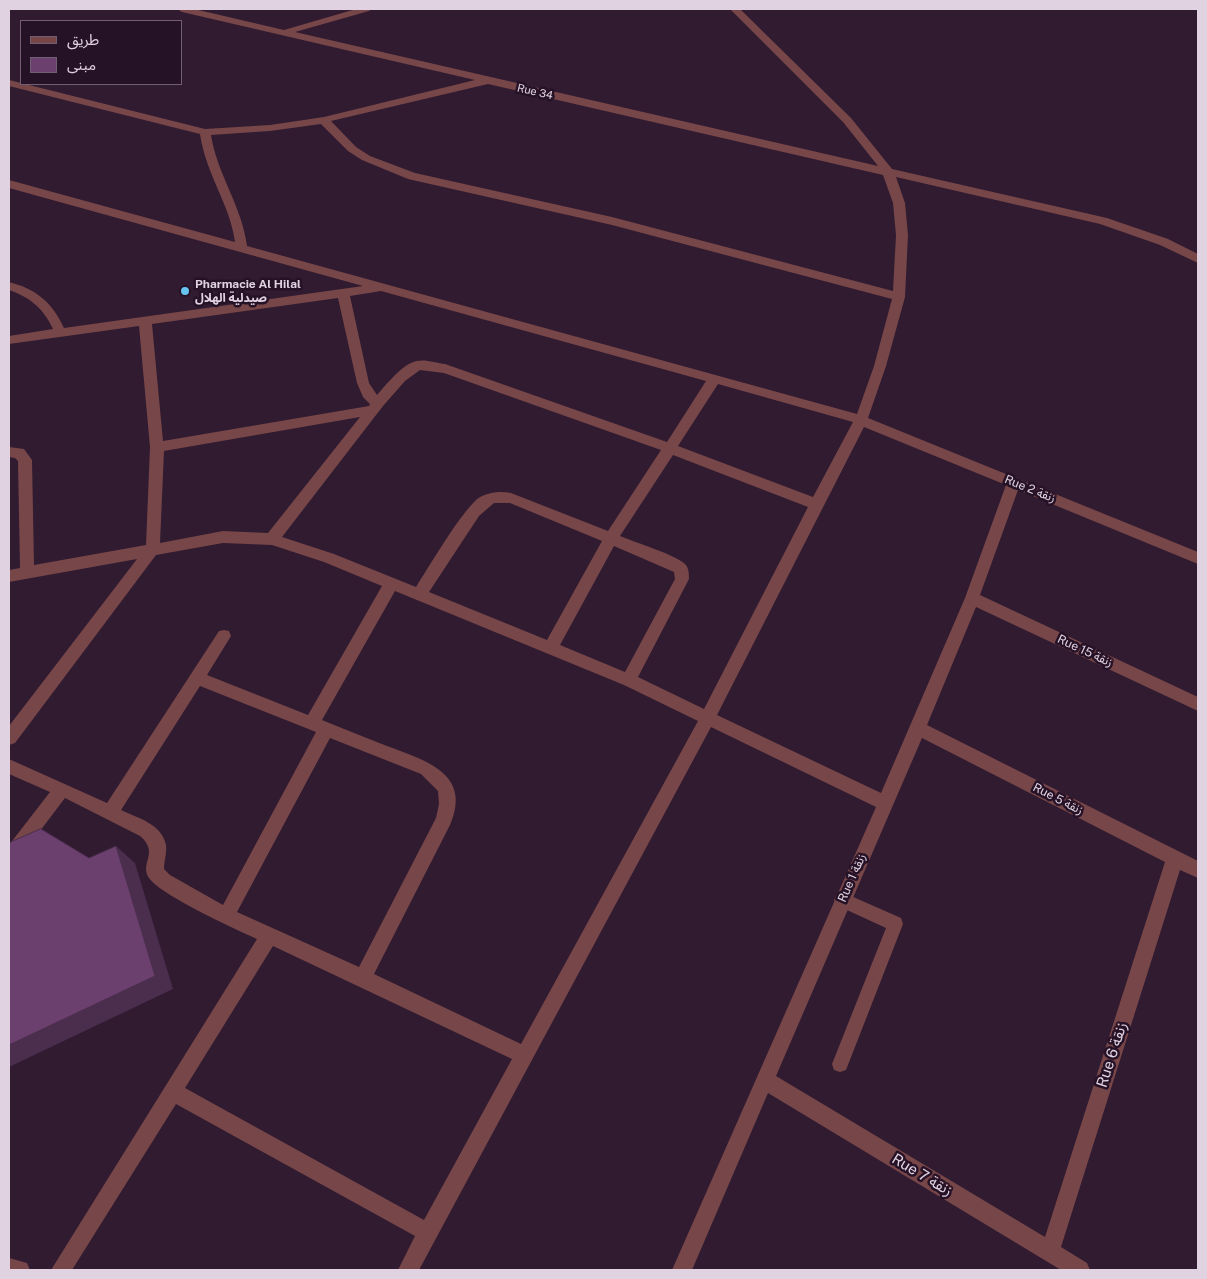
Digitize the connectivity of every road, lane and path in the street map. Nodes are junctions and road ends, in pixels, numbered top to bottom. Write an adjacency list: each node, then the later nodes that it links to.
1 (182, 9): 4 (street, Rue 34)
2 (366, 9): 4 (street)
3 (735, 9): 9 (street)
4 (287, 32): 5 (street, Rue 34)
5 (489, 81): 7 (street); 9 (street, Rue 34)
6 (21, 85): 8 (street)
7 (324, 120): 8 (street); 16 (street)
8 (205, 132): 11 (street)
9 (888, 172): 12 (street, Rue 34); 16 (street)
10 (9, 184): 11 (street, Rue 2 زنقة)
11 (241, 246): 14 (street, Rue 2 زنقة)
12 (1198, 259)
13 (9, 286): 18 (street)
14 (383, 288): 15 (street); 20 (street, Rue 2 زنقة)
15 (343, 293): 17 (street); 21 (street)
16 (899, 297): 22 (street)
17 (146, 320): 18 (street); 23 (street)
18 (60, 332): 19 (street)
19 (9, 340)
20 (715, 378): 22 (street, Rue 2 زنقة); 24 (street)
21 (375, 407): 23 (street); 24 (street); 29 (street)
22 (861, 420): 26 (street, Rue 2 زنقة); 27 (street)
23 (157, 448): 30 (street)
24 (669, 448): 27 (street); 28 (street)
25 (9, 452): 32 (street)
26 (1014, 483): 31 (street, Rue 2 زنقة); 36 (street, Rue 1 زنقة)
27 (816, 504): 42 (street)
28 (610, 538): 35 (street); 38 (street); 40 (street)
29 (272, 539): 30 (street); 34 (street)
30 (153, 548): 32 (street); 45 (street)
31 (1198, 558)
32 (27, 573): 33 (street)
33 (9, 576)
34 (391, 584): 35 (street); 43 (street)
35 (419, 595): 38 (street)
36 (972, 598): 41 (street, Rue 15 زنقة); 44 (street, Rue 1 زنقة)
37 (224, 636): 39 (street)
38 (550, 647): 40 (street)
39 (197, 678): 43 (street); 49 (street)
40 (629, 680): 42 (street)
41 (1198, 704)
42 (708, 717): 48 (street); 57 (street)
43 (318, 727): 54 (street); 56 (street)
44 (918, 728): 48 (street, Rue 1 زنقة); 51 (street, Rue 5 زنقة)
45 (9, 738)
46 (9, 766): 47 (street)
47 (62, 789): 49 (street); 50 (street)
48 (885, 802): 53 (street, Rue 1 زنقة)
49 (111, 811): 54 (street)
50 (9, 858)
51 (1175, 858): 52 (street, Rue 5 زنقة); 62 (street, Rue 6 زنقة)
52 (1198, 870)
53 (842, 900): 58 (lane); 59 (street, Rue 1 زنقة)
54 (226, 916): 55 (street)
55 (270, 935): 56 (street); 60 (street)
56 (363, 978): 57 (street)
57 (523, 1055): 61 (street)
58 (840, 1064)
59 (764, 1080): 62 (street, Rue 7 زنقة); 67 (street, Rue 1 زنقة)
60 (173, 1092): 61 (street); 65 (street)
61 (428, 1232): 66 (street)
62 (1050, 1252): 68 (street, Rue 7 زنقة)
63 (9, 1268): 64 (street)
64 (20, 1270)
65 (61, 1270)
66 (408, 1270)
67 (682, 1270)
68 (1080, 1270)

